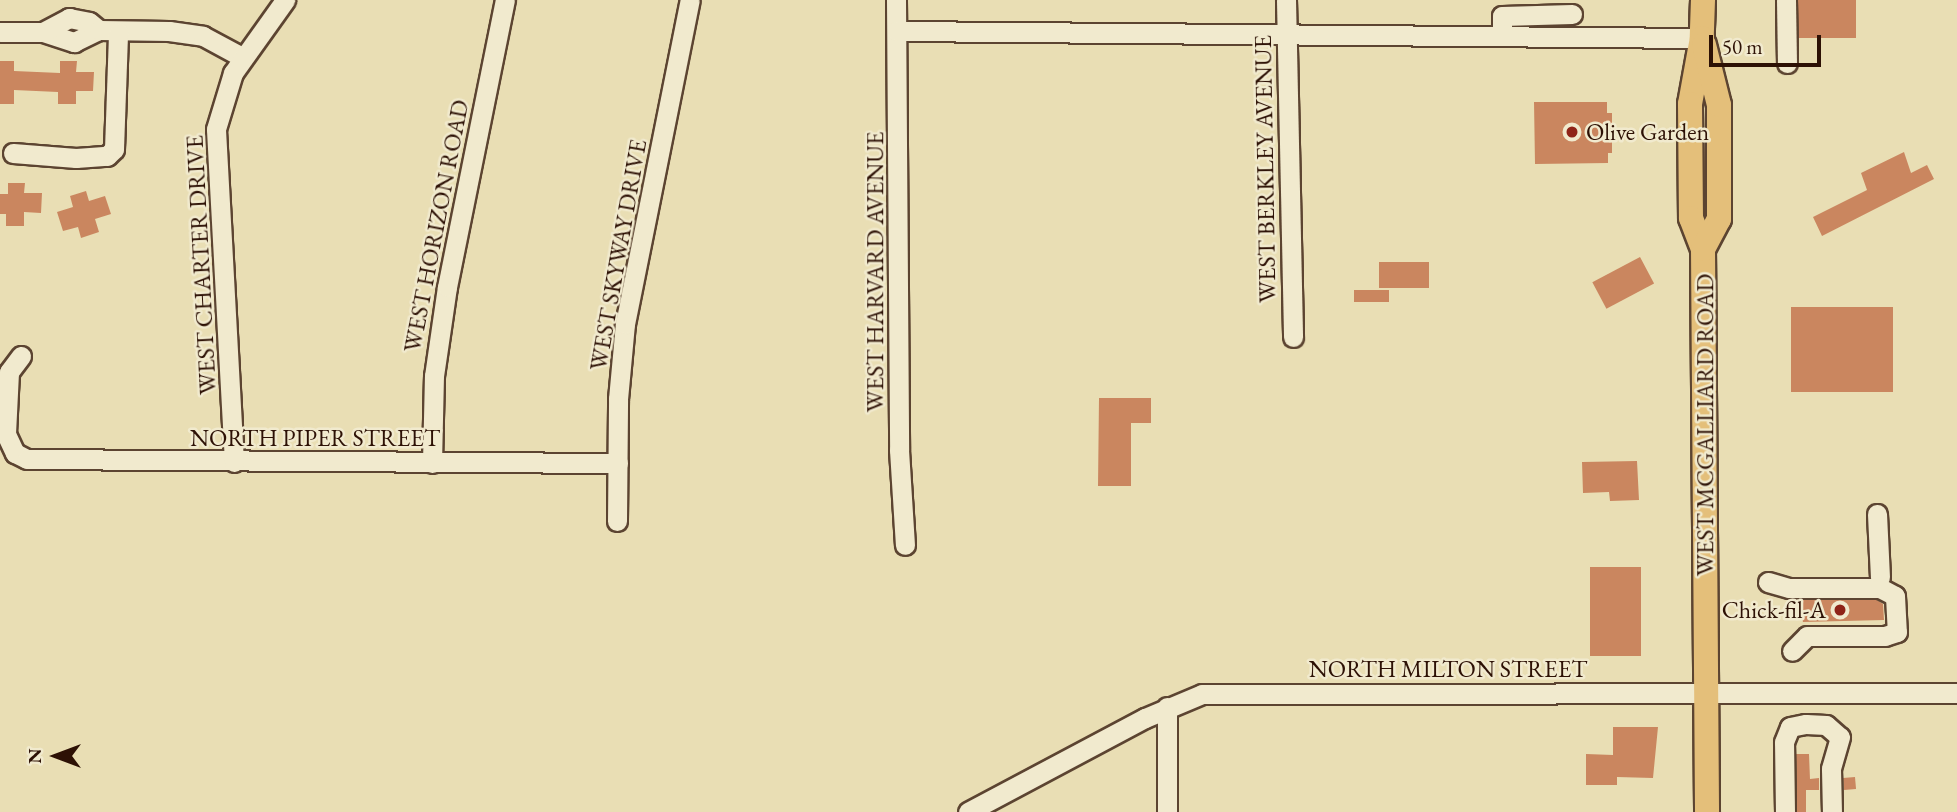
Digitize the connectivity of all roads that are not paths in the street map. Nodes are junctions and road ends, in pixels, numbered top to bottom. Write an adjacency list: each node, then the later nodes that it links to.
1 (285, 0): 15 (street, WEST CHARTER DRIVE)
2 (505, 0): 21 (street, WEST HORIZON ROAD)
3 (690, 0): 22 (street, WEST SKYWAY DRIVE)
4 (897, 0): 11 (street, WEST HARVARD AVENUE)
5 (1286, 0): 13 (street, WEST BERKLEY AVENUE)
6 (1703, 0): 14 (main road, WEST MCGALLIARD ROAD)
7 (1786, 0): 16 (street)
8 (1572, 14): 12 (street)
9 (109, 31): 10 (street); 15 (street); 17 (street)
10 (0, 32)
11 (897, 32): 13 (street); 25 (street, WEST HARVARD AVENUE)
12 (1502, 36): 13 (street); 14 (street)
13 (1287, 37): 18 (street, WEST BERKLEY AVENUE)
14 (1702, 38): 30 (main road, WEST MCGALLIARD ROAD)
15 (242, 57): 20 (street, WEST CHARTER DRIVE)
16 (1787, 63)
17 (13, 153)
18 (1293, 337)
19 (21, 356): 20 (street, NORTH PIPER STREET)
20 (234, 462): 21 (street, NORTH PIPER STREET)
21 (432, 463): 22 (street, NORTH PIPER STREET)
22 (618, 463): 24 (street, WEST SKYWAY DRIVE)
23 (1877, 514): 26 (street)
24 (617, 521)
25 (905, 545)
26 (1880, 577)
27 (1768, 582): 28 (street)
28 (1792, 651)
29 (1957, 693): 30 (street, NORTH MILTON STREET)
30 (1706, 694): 31 (street, NORTH MILTON STREET); 34 (main road, WEST MCGALLIARD ROAD)
31 (1167, 707): 32 (street, NORTH MILTON STREET); 33 (street)
32 (968, 812)
33 (1167, 812)
34 (1707, 812)
35 (1786, 812): 36 (street)
36 (1832, 812)

